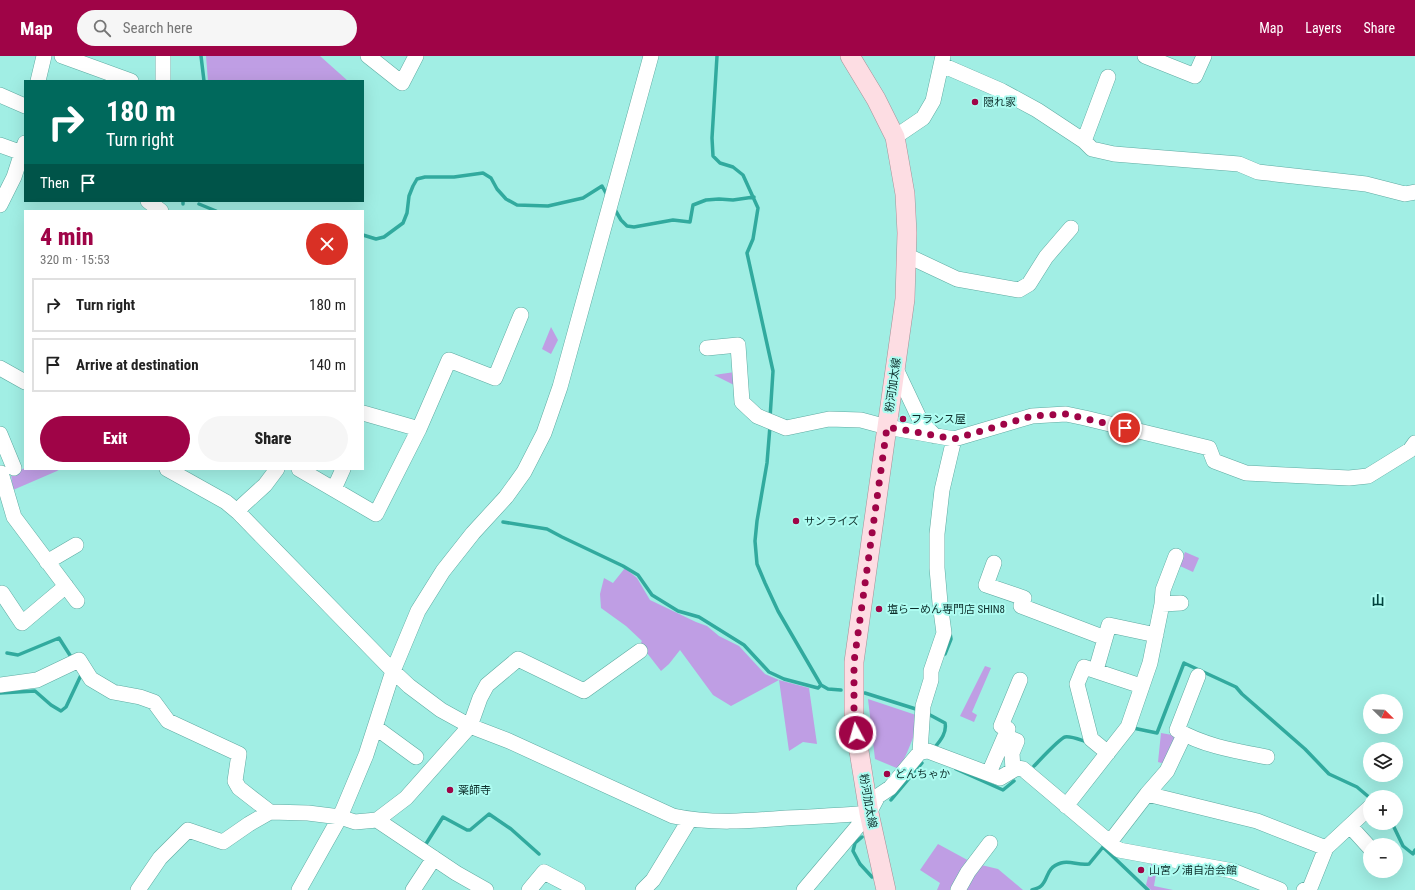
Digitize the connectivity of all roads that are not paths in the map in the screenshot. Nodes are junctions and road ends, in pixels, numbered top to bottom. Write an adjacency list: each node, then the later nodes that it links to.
1 (44, 56): 12 (street)
2 (62, 56): 13 (street)
3 (163, 56): 14 (street)
4 (368, 56): 5 (street)
5 (416, 56)
6 (651, 56): 58 (street)
7 (850, 56): 17 (main road, 粉河加太線)
8 (1145, 56): 9 (street)
9 (1204, 56)
10 (942, 60): 17 (street); 18 (street)
11 (1108, 77): 18 (street)
12 (38, 80)
13 (128, 80)
14 (163, 80)
15 (0, 95): 16 (street)
16 (24, 106)
17 (894, 136): 26 (main road, 粉河加太線)
18 (1084, 141): 21 (street)
19 (0, 145): 20 (street)
20 (24, 150): 23 (street)
21 (1415, 192)
22 (149, 202): 24 (street)
23 (0, 205)
24 (161, 210)
25 (1071, 228): 26 (street)
26 (906, 256): 29 (main road, 粉河加太線)
27 (521, 315): 34 (street)
28 (707, 348): 33 (street)
29 (895, 367): 33 (main road, 粉河加太線); 36 (street)
30 (0, 368): 31 (street)
31 (24, 381)
32 (365, 418): 34 (street)
33 (887, 427): 36 (street); 77 (main road, 粉河加太線)
34 (419, 429): 44 (street)
35 (0, 434): 39 (street)
36 (935, 436): 37 (street)
37 (954, 439): 38 (street); 68 (street)
38 (1415, 443)
39 (10, 469): 48 (street)
40 (169, 470): 45 (street)
41 (276, 470): 45 (street)
42 (301, 470): 44 (street)
43 (343, 470): 44 (street)
44 (334, 489)
45 (238, 512): 58 (street)
46 (76, 545): 48 (street)
47 (1176, 556): 54 (street)
48 (47, 562): 50 (street)
49 (994, 563): 56 (street)
50 (66, 586): 51 (street); 52 (street)
51 (2, 593)
52 (77, 601)
53 (1181, 603): 54 (street)
54 (1162, 604): 55 (street)
55 (1156, 635): 56 (street); 63 (street)
56 (1105, 638): 59 (street)
57 (640, 651): 64 (street)
58 (393, 670): 64 (street); 65 (street)
59 (1096, 670): 63 (street); 69 (street)
60 (1198, 676): 66 (street)
61 (1020, 680): 67 (street)
62 (0, 685): 76 (street)
63 (1141, 686): 69 (street)
64 (470, 726): 80 (street); 81 (street)
65 (375, 727): 70 (street); 79 (street)
66 (1184, 735): 71 (street); 74 (street)
67 (1005, 736): 72 (street); 73 (street)
68 (920, 752): 73 (street); 77 (street)
69 (1108, 753): 75 (street)
70 (416, 757)
71 (1267, 757)
72 (1013, 770): 73 (street); 75 (street)
73 (989, 773)
74 (1147, 794): 84 (street); 86 (street)
75 (1066, 806): 84 (street)
76 (270, 812): 79 (street); 89 (street)
77 (869, 812): 80 (street); 96 (street); 97 (main road, 粉河加太線)
78 (1363, 814): 82 (street)
79 (340, 818): 81 (street); 90 (street)
80 (690, 819): 95 (street)
81 (377, 820): 87 (street)
82 (1350, 826): 83 (street); 86 (street)
83 (1363, 840)
84 (1110, 842): 88 (street)
85 (990, 843): 98 (street)
86 (1326, 848): 100 (street)
87 (434, 858): 91 (street); 92 (street)
88 (1247, 884): 99 (street)
89 (138, 890)
90 (300, 890)
91 (413, 890)
92 (486, 890)
93 (529, 890): 94 (street)
94 (578, 890)
95 (643, 890)
96 (804, 890)
97 (886, 890)
98 (958, 890)
99 (1280, 890)
100 (1304, 890)

